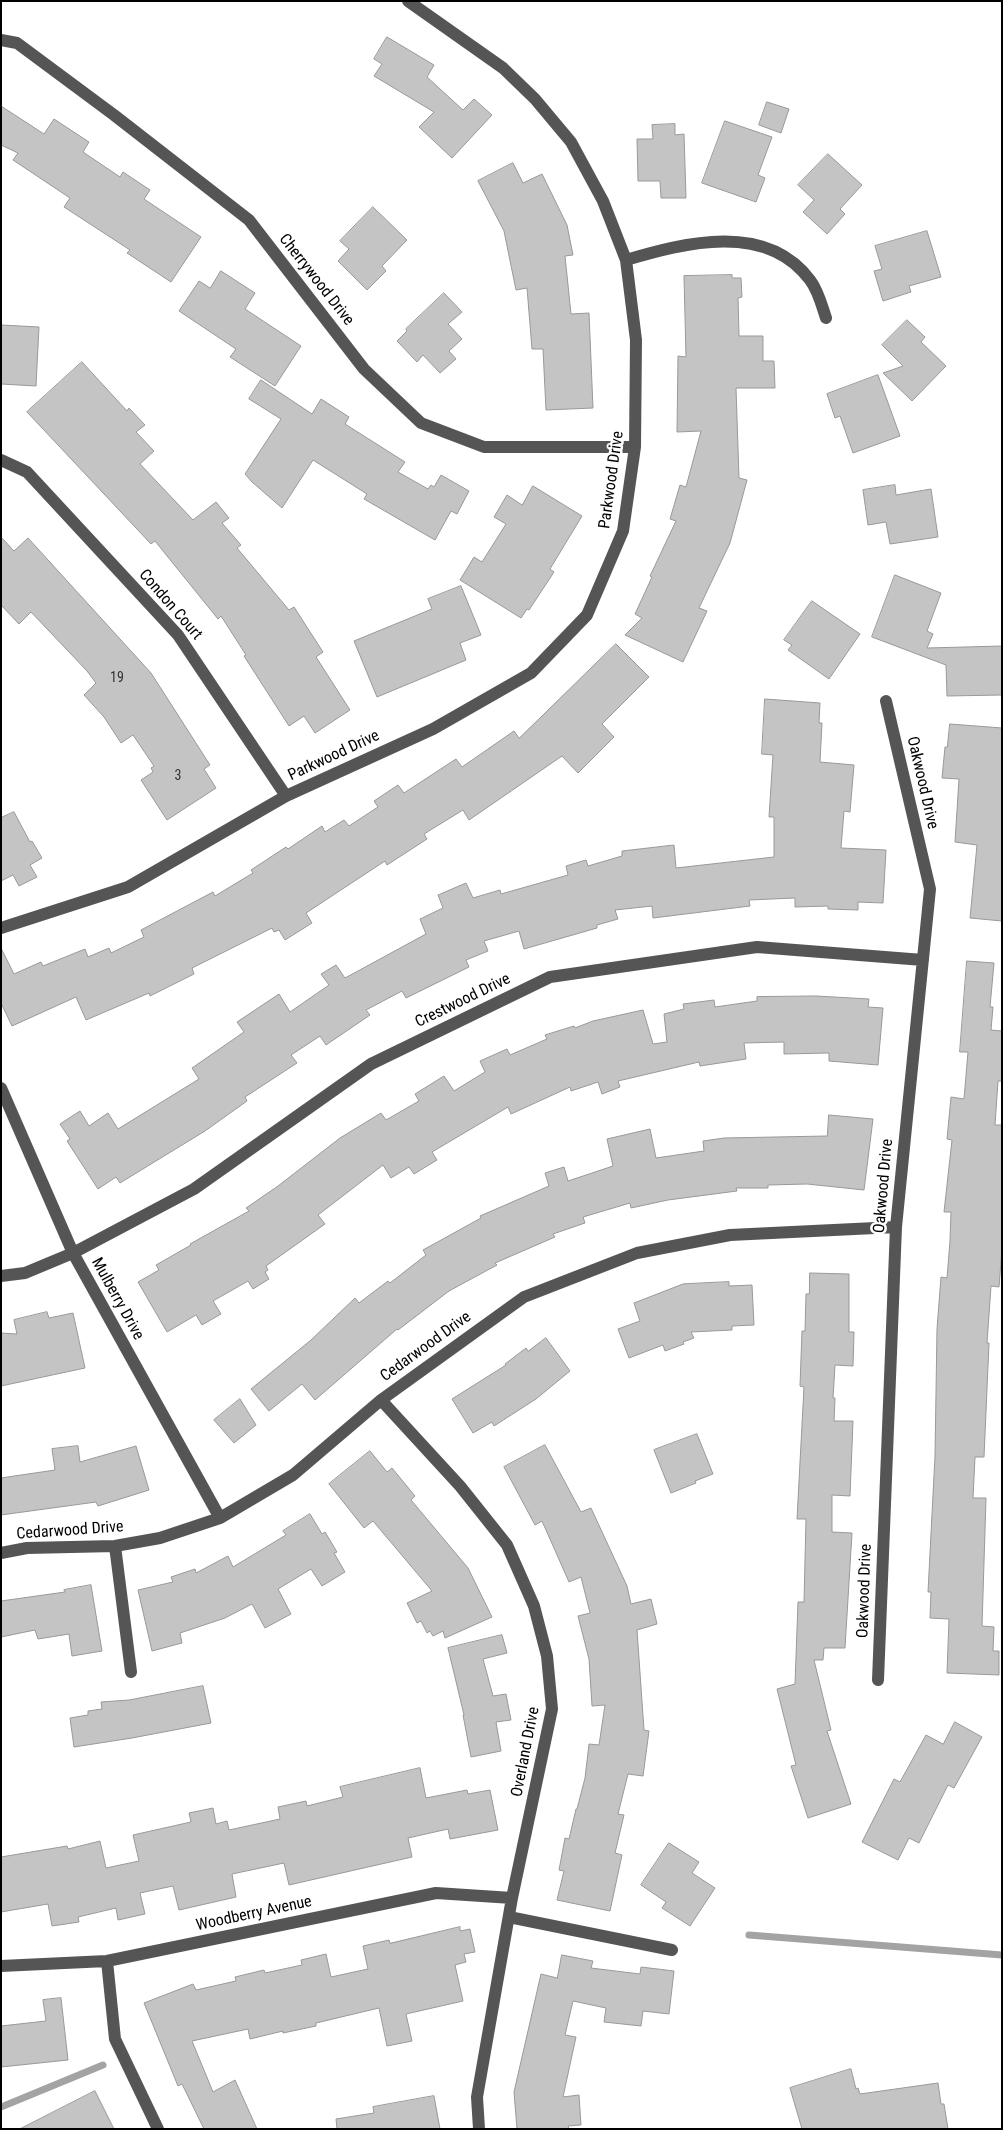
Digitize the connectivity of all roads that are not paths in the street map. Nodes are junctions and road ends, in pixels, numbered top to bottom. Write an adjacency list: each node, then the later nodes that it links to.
1 (408, 1): 3 (street, Parkwood Drive)
2 (1, 40): 5 (street, Cherrywood Drive)
3 (626, 260): 4 (street); 5 (street, Parkwood Drive)
4 (826, 318)
5 (635, 447): 8 (street, Parkwood Drive)
6 (1, 460): 8 (street, Condon Court)
7 (886, 701): 10 (street, Oakwood Drive)
8 (286, 796): 9 (street, Parkwood Drive)
9 (1, 928)
10 (923, 960): 12 (street, Oakwood Drive); 13 (street, Crestwood Drive)
11 (1, 1088): 13 (street, Mulberry Drive)
12 (896, 1227): 15 (street, Cedarwood Drive); 20 (street, Oakwood Drive)
13 (73, 1253): 14 (street, Crestwood Drive); 16 (street, Mulberry Drive)
14 (1, 1276)
15 (381, 1400): 16 (street, Cedarwood Drive); 21 (street, Overland Drive)
16 (220, 1518): 17 (street, Cedarwood Drive)
17 (115, 1546): 18 (street, Cedarwood Drive); 19 (street)
18 (1, 1553)
19 (131, 1672)
20 (878, 1680)
21 (512, 1898): 22 (street, Overland Drive); 24 (street, Woodberry Avenue)
22 (509, 1917): 23 (street); 27 (street, Overland Drive)
23 (672, 1950)
24 (107, 1961): 25 (street, Woodberry Avenue); 26 (street)
25 (1, 1966)
26 (158, 2129)
27 (479, 2129)

